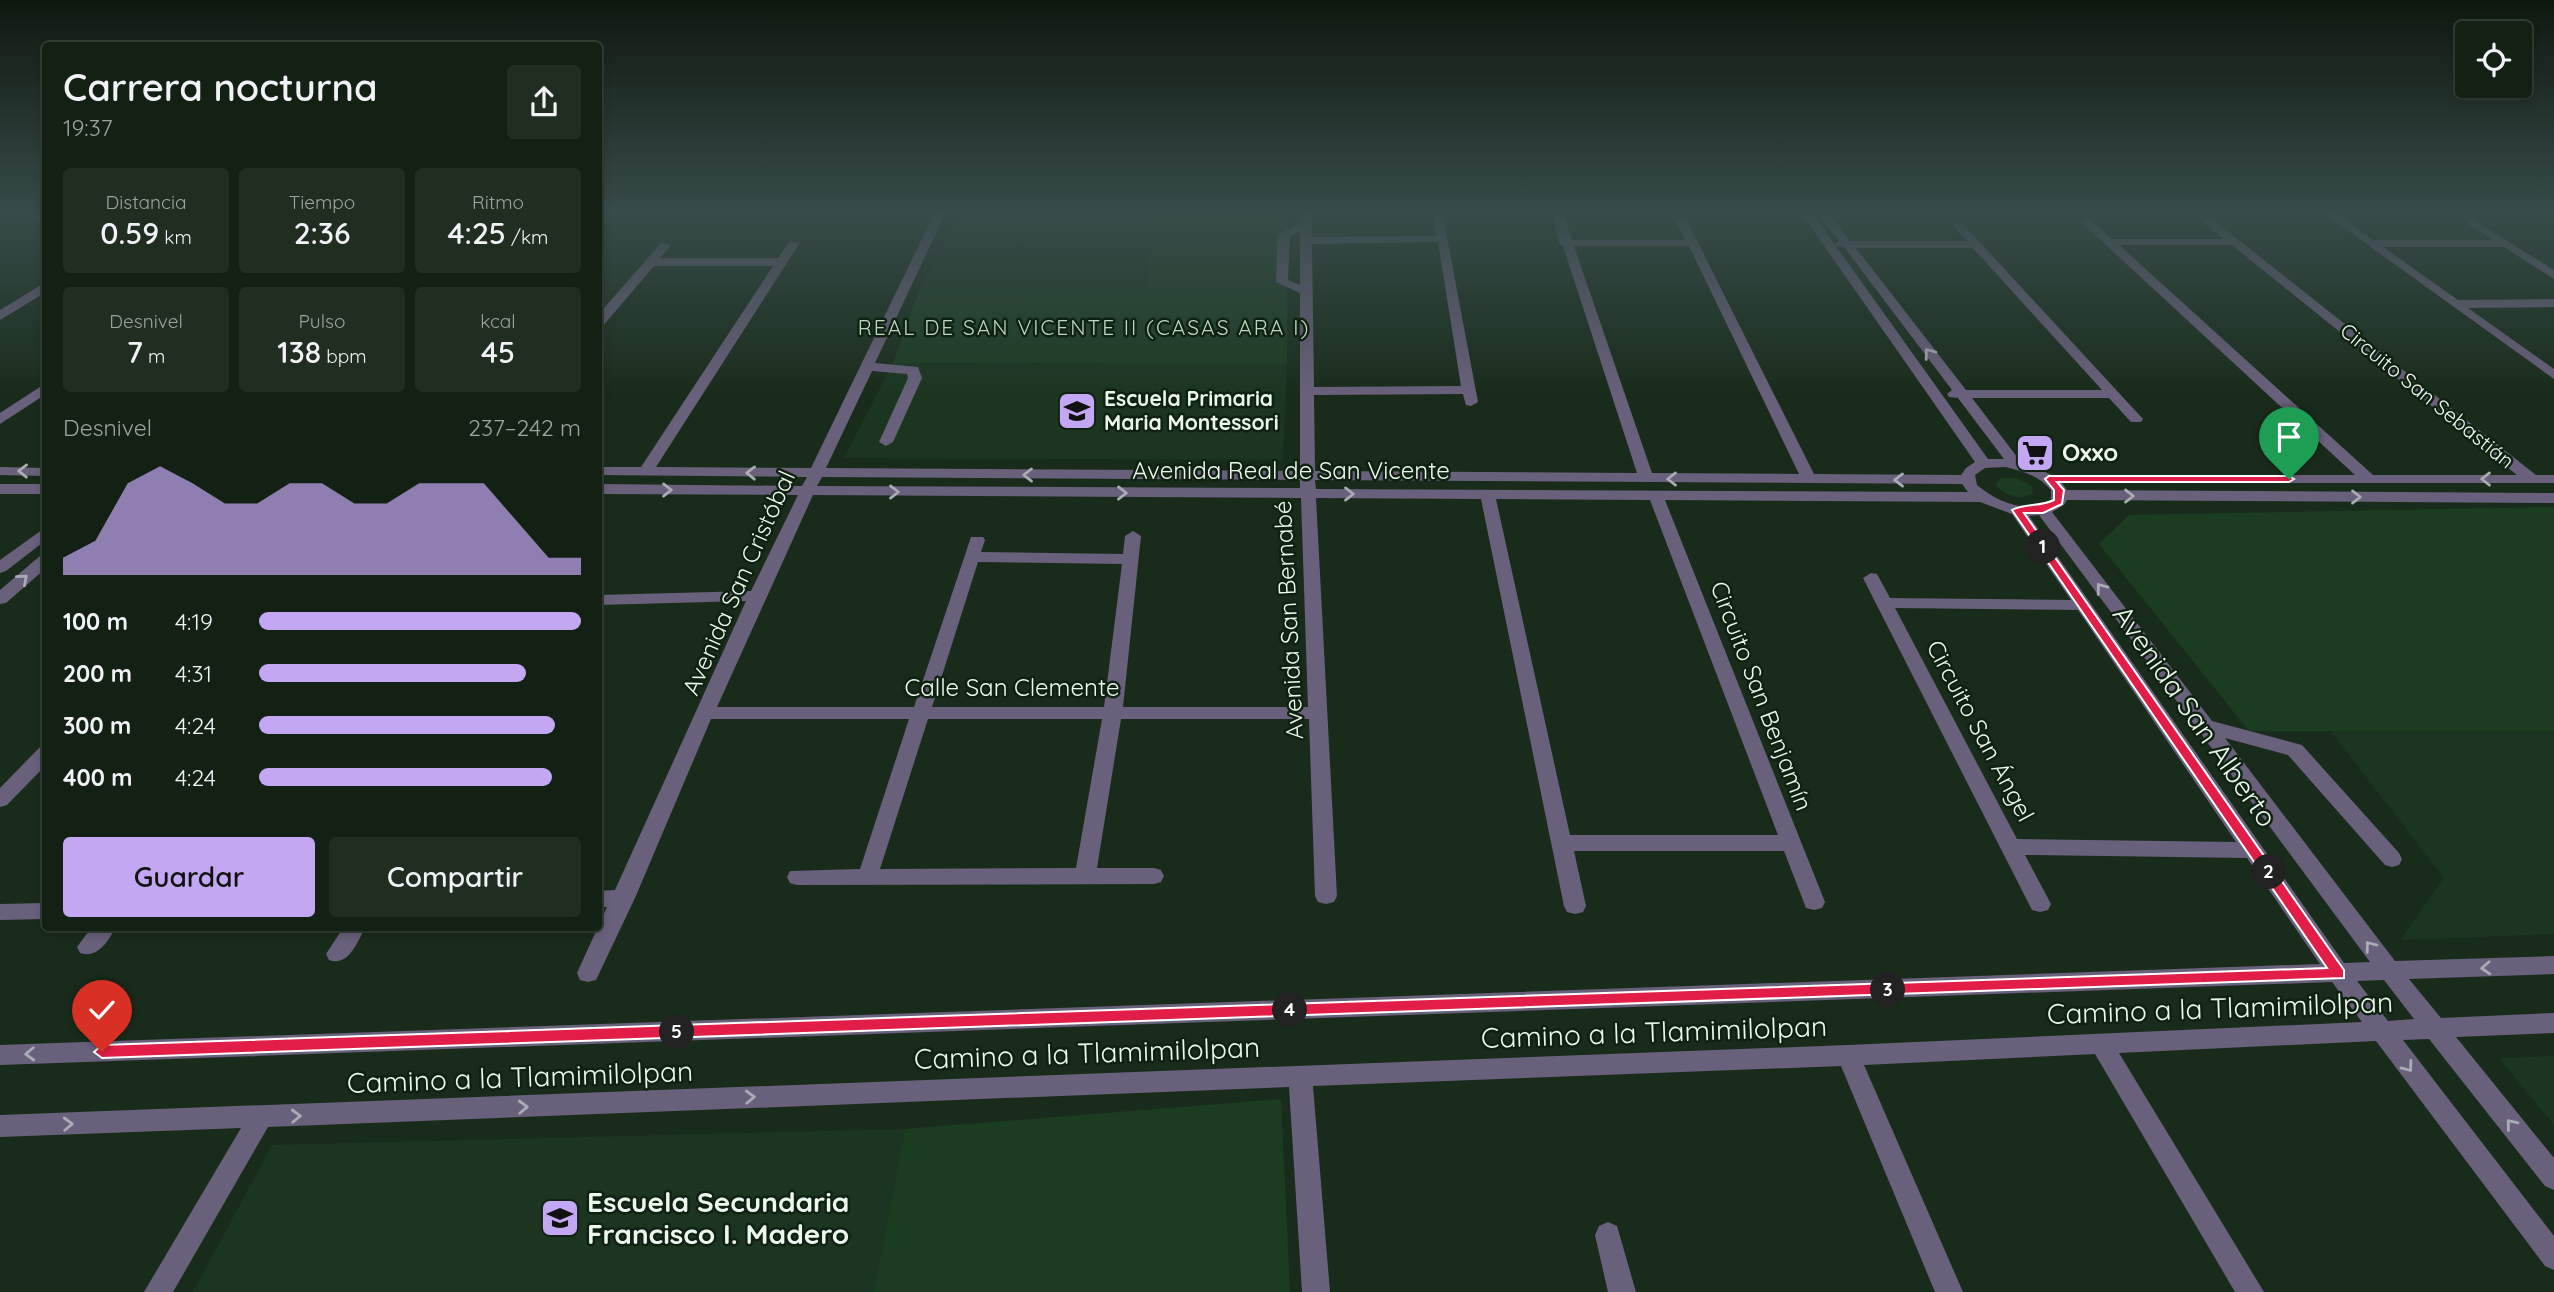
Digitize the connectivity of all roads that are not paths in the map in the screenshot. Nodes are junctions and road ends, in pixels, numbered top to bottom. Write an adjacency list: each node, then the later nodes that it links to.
1 (640, 274): 20 (street)
2 (773, 274): 36 (street)
3 (911, 274): 21 (street, Avenida San Cristóbal)
4 (1282, 274): 16 (street)
5 (1307, 274): 16 (street, Avenida San Bernabé)
6 (1448, 274): 24 (street)
7 (1576, 274): 39 (street)
8 (1707, 274): 44 (street)
9 (1848, 274): 25 (street)
10 (1869, 274): 26 (street, one-way to 10)
11 (2003, 274): 27 (street)
12 (2145, 274): 41 (street)
13 (2276, 274): 42 (street, Circuito San Sebastián)
14 (2414, 274): 18 (street)
15 (42, 289): 19 (street)
16 (1307, 291): 24 (street, Avenida San Bernabé)
17 (2554, 303): 18 (street)
18 (2455, 304): 22 (street)
19 (0, 316)
20 (602, 319)
21 (865, 366): 30 (street); 37 (street, Avenida San Cristóbal)
22 (2554, 375)
23 (42, 390): 29 (street)
24 (1307, 391): 38 (street, Avenida San Bernabé)
25 (1933, 394): 26 (street); 31 (street)
26 (1959, 394): 27 (street); 32 (street)
27 (2113, 394): 28 (street)
28 (2136, 419)
29 (0, 420)
30 (886, 442)
31 (1984, 464): 32 (street); 45 (street)
32 (2016, 465): 40 (street)
33 (0, 471): 35 (street, one-way to 33)
34 (602, 471): 36 (street, Avenida Real de San Vicente)
35 (42, 472)
36 (645, 472): 37 (street, Avenida Real de San Vicente, one-way to 36)
37 (816, 474): 38 (street, Avenida Real de San Vicente, one-way to 37); 49 (street, Avenida San Cristóbal)
38 (1308, 476): 39 (street, Avenida Real de San Vicente); 50 (street, Avenida San Bernabé)
39 (1646, 478): 44 (street, Avenida Real de San Vicente, one-way to 39)
40 (2049, 479): 41 (street); 52 (street)
41 (2369, 479): 42 (street, one-way to 41)
42 (2532, 479): 43 (street)
43 (2554, 479)
44 (1809, 480): 45 (street, Avenida Real de San Vicente, one-way to 44)
45 (1967, 480): 54 (street)
46 (0, 489): 47 (street)
47 (42, 489)
48 (602, 489): 49 (street, Avenida Real de San Vicente, one-way to 49)
49 (808, 491): 50 (street, Avenida Real de San Vicente, one-way to 50); 64 (street, Avenida San Cristóbal)
50 (1308, 494): 51 (street, Avenida Real de San Vicente, one-way to 51); 72 (street, Avenida San Bernabé)
51 (1489, 495): 53 (street, Avenida Real de San Vicente); 76 (street)
52 (2061, 495): 55 (street, one-way to 55); 57 (street)
53 (1656, 496): 54 (street, Avenida Real de San Vicente); 77 (street, Circuito San Benjamín)
54 (1983, 497): 56 (street)
55 (2554, 498)
56 (2017, 510): 57 (street); 68 (street, Avenida San Alberto)
57 (2043, 510): 73 (street, Avenida San Alberto, one-way to 57)
58 (42, 535): 62 (street)
59 (1133, 536): 60 (street)
60 (1129, 559): 69 (street); 71 (street)
61 (42, 562): 65 (street, one-way to 61)
62 (0, 568)
63 (1871, 578): 67 (street)
64 (757, 596): 66 (street); 70 (street, Avenida San Cristóbal)
65 (0, 598)
66 (602, 600)
67 (1883, 603): 68 (street, Circuito San Ángel); 78 (street, Circuito San Ángel)
68 (2083, 605): 79 (street, Avenida San Alberto)
69 (1113, 712): 71 (street, Calle San Clemente); 72 (street, Calle San Clemente); 82 (street)
70 (707, 713): 71 (street, Calle San Clemente); 86 (street, Avenida San Cristóbal)
71 (918, 713): 81 (street)
72 (1318, 713): 85 (street, Avenida San Bernabé)
73 (2205, 726): 80 (street); 98 (street, Avenida San Alberto, one-way to 73)
74 (42, 757): 75 (street)
75 (0, 800)
76 (1563, 843): 77 (street, Circuito San Benjamín); 90 (street)
77 (1789, 843): 88 (street)
78 (2012, 847): 79 (street, Circuito San Ángel); 89 (street)
79 (2254, 850): 100 (street, Avenida San Alberto)
80 (2392, 859)
81 (868, 875): 82 (street); 84 (street)
82 (1085, 875): 83 (street)
83 (1154, 876)
84 (797, 877)
85 (1326, 896)
86 (624, 898): 87 (street); 99 (street, Avenida San Cristóbal)
87 (602, 899)
88 (1814, 902)
89 (2040, 904)
90 (1575, 906)
91 (42, 911): 92 (street)
92 (0, 912)
93 (101, 931): 95 (street)
94 (352, 931): 96 (street)
95 (88, 947)
96 (337, 954)
97 (2554, 965): 98 (street, Camino a la Tlamimilolpan, one-way to 98)
98 (2391, 973): 100 (street, Camino a la Tlamimilolpan); 102 (street, Avenida San Alberto)
99 (588, 974)
100 (2339, 974): 103 (street, Avenida San Alberto); 105 (street, Camino a la Tlamimilolpan, one-way to 105)
101 (2554, 1023): 102 (street, Camino a la Tlamimilolpan)
102 (2435, 1029): 103 (street, Camino a la Tlamimilolpan); 110 (street, Avenida San Alberto, one-way to 102)
103 (2381, 1032): 104 (street, Camino a la Tlamimilolpan); 112 (street, Avenida San Alberto, one-way to 112)
104 (2100, 1042): 106 (street, Camino a la Tlamimilolpan); 117 (street)
105 (0, 1055)
106 (1848, 1055): 107 (street, Camino a la Tlamimilolpan); 116 (street)
107 (1300, 1074): 108 (street, Camino a la Tlamimilolpan, one-way to 107); 114 (street)
108 (260, 1118): 109 (street, Camino a la Tlamimilolpan, one-way to 108); 113 (street)
109 (0, 1126)
110 (2554, 1178)
111 (1608, 1234): 115 (street)
112 (2554, 1257)
113 (158, 1292)
114 (1316, 1292)
115 (1622, 1292)
116 (1949, 1292)
117 (2250, 1292)

